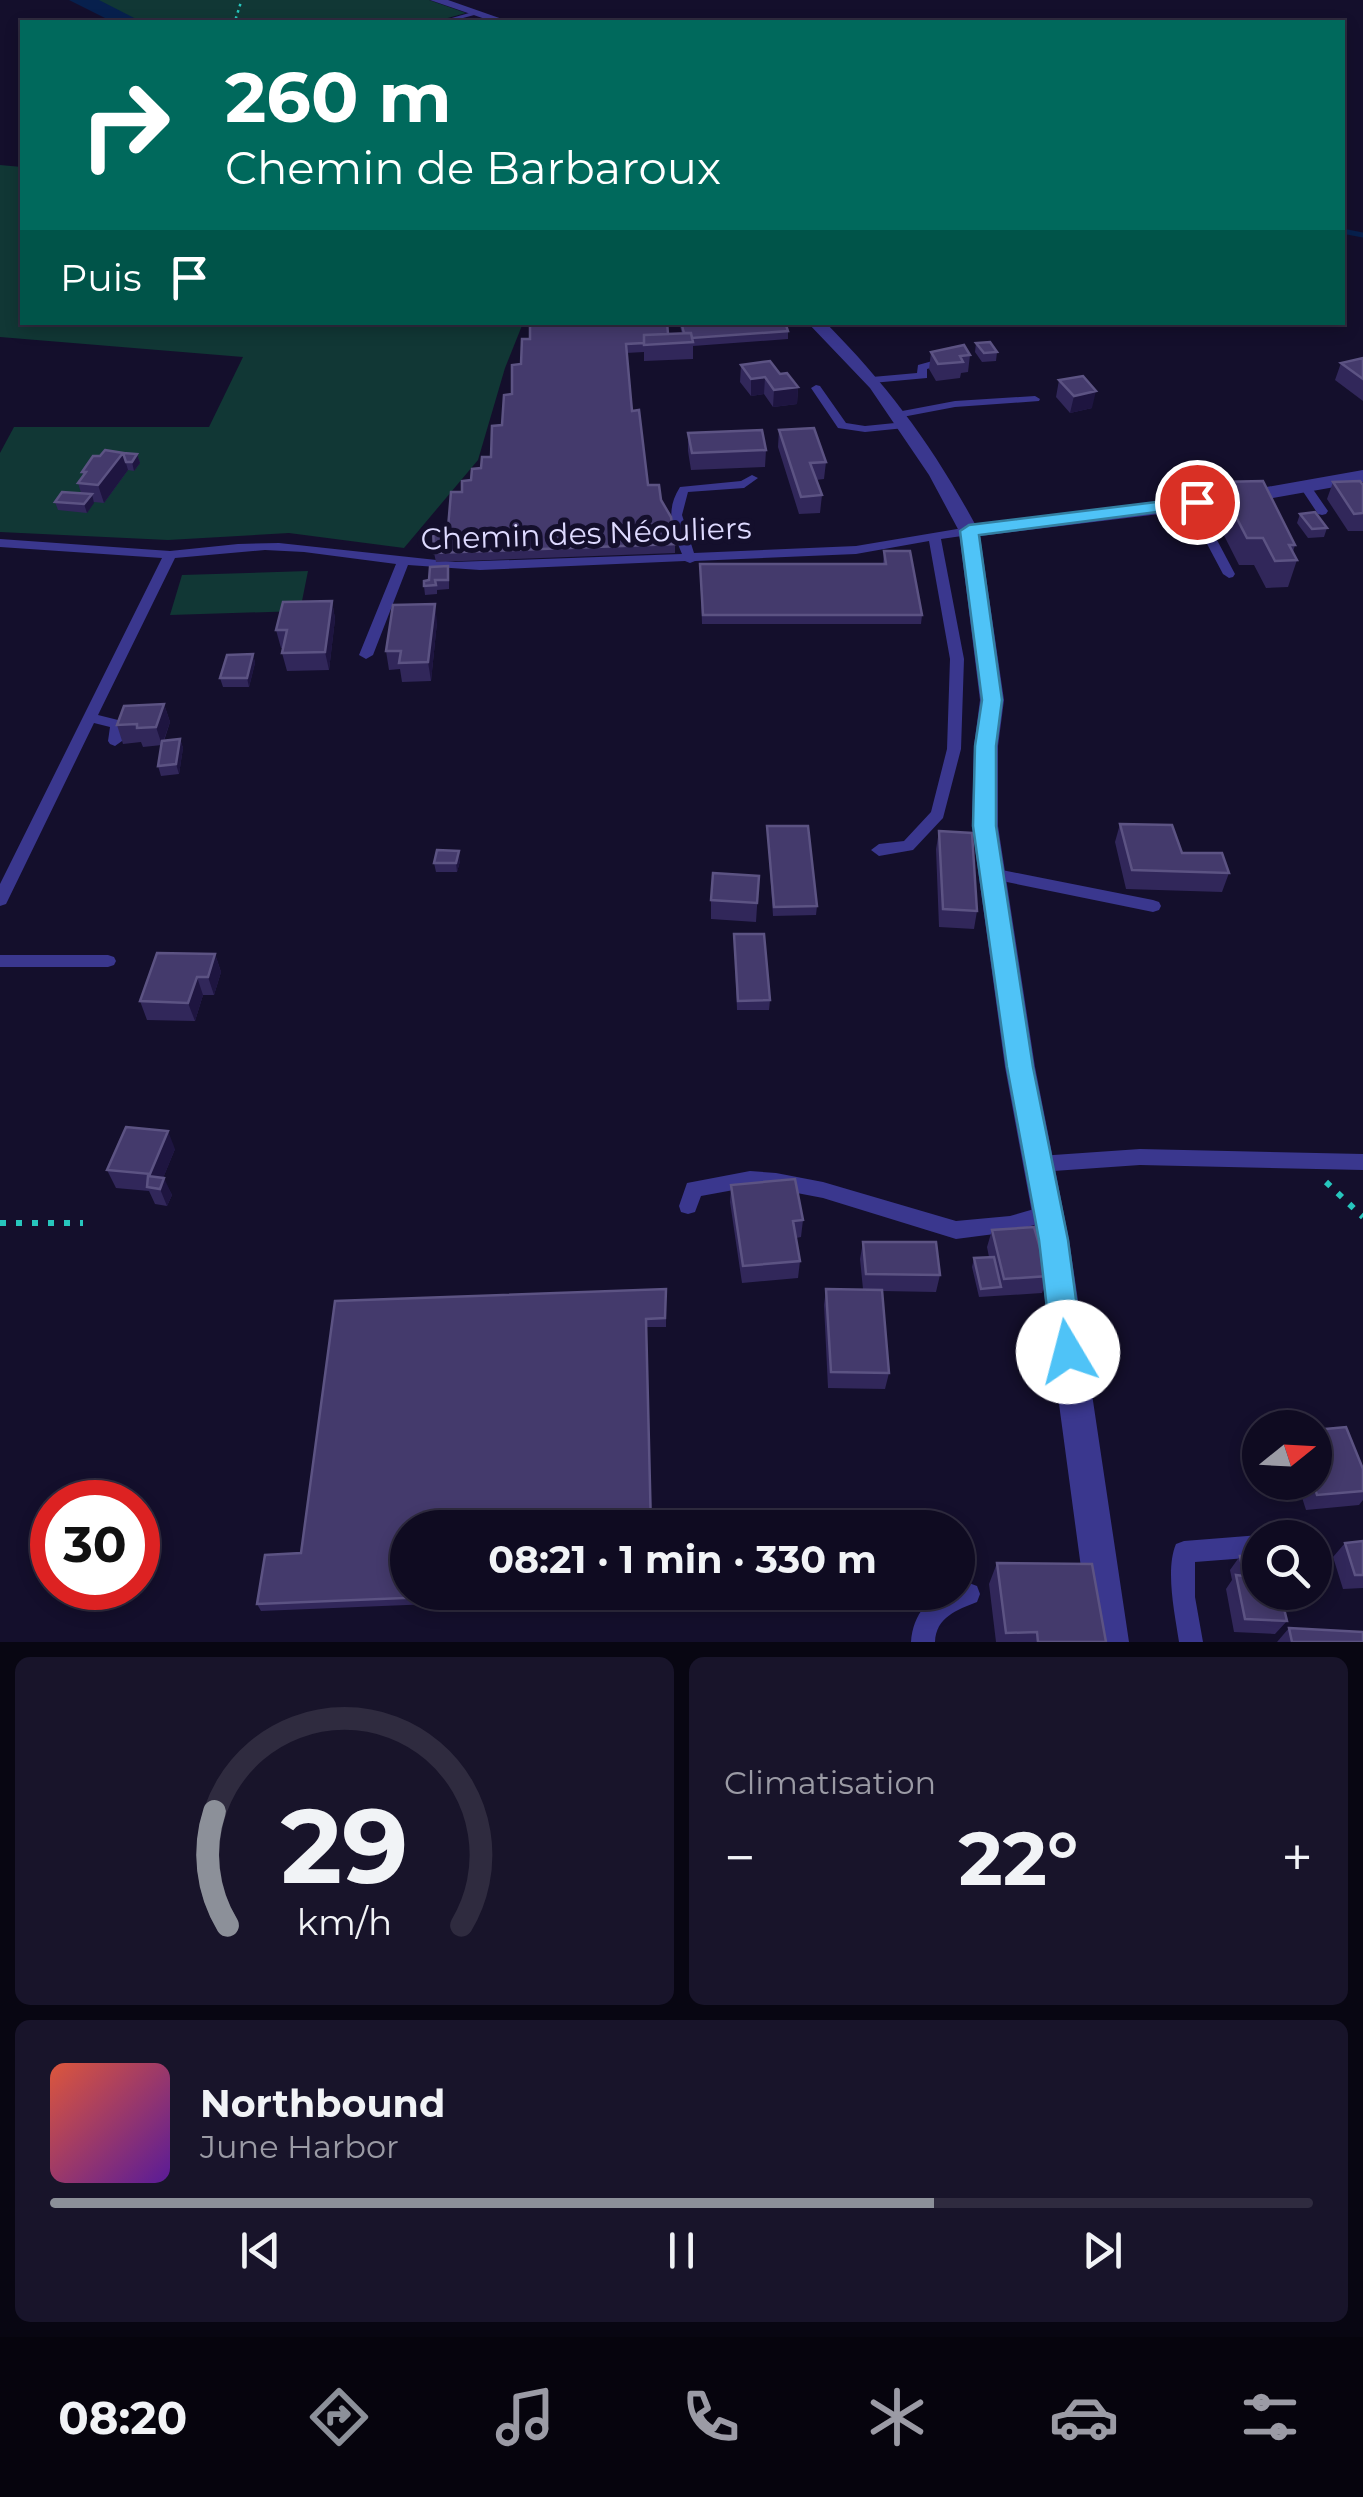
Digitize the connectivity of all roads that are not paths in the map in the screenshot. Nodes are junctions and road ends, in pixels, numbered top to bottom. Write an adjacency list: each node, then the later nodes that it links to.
1 (436, 0): 2 (street)
2 (476, 13): 3 (lane); 4 (street)
3 (450, 20)
4 (499, 20)
5 (818, 325): 7 (street)
6 (967, 359): 7 (lane)
7 (872, 380): 10 (street)
8 (816, 388): 10 (lane)
9 (1036, 399): 10 (lane)
10 (901, 420): 16 (street)
11 (1363, 476): 13 (street)
12 (752, 478): 20 (lane)
13 (1306, 487): 14 (street); 15 (lane)
14 (1184, 504): 16 (street); 22 (lane)
15 (1322, 510)
16 (969, 531): 17 (lane, Chemin des Néouliers); 27 (street)
17 (934, 537): 20 (lane, Chemin des Néouliers); 26 (lane)
18 (0, 543): 19 (lane, Chemin des Néouliers)
19 (170, 555): 21 (lane, Chemin des Néouliers); 24 (lane)
20 (690, 559): 21 (lane, Chemin des Néouliers)
21 (402, 564): 23 (lane)
22 (1228, 574)
23 (366, 656)
24 (89, 717): 25 (lane); 28 (lane)
25 (115, 741)
26 (879, 850)
27 (992, 874): 29 (lane); 33 (street)
28 (0, 900)
29 (1153, 906)
30 (0, 961): 31 (lane)
31 (108, 962)
32 (1363, 1162): 33 (lane)
33 (1038, 1164): 35 (street)
34 (688, 1206): 35 (lane)
35 (1048, 1213): 39 (street)
36 (1242, 1547): 40 (lane)
37 (936, 1610): 38 (lane)
38 (923, 1642)
39 (1110, 1642)
40 (1191, 1642)

